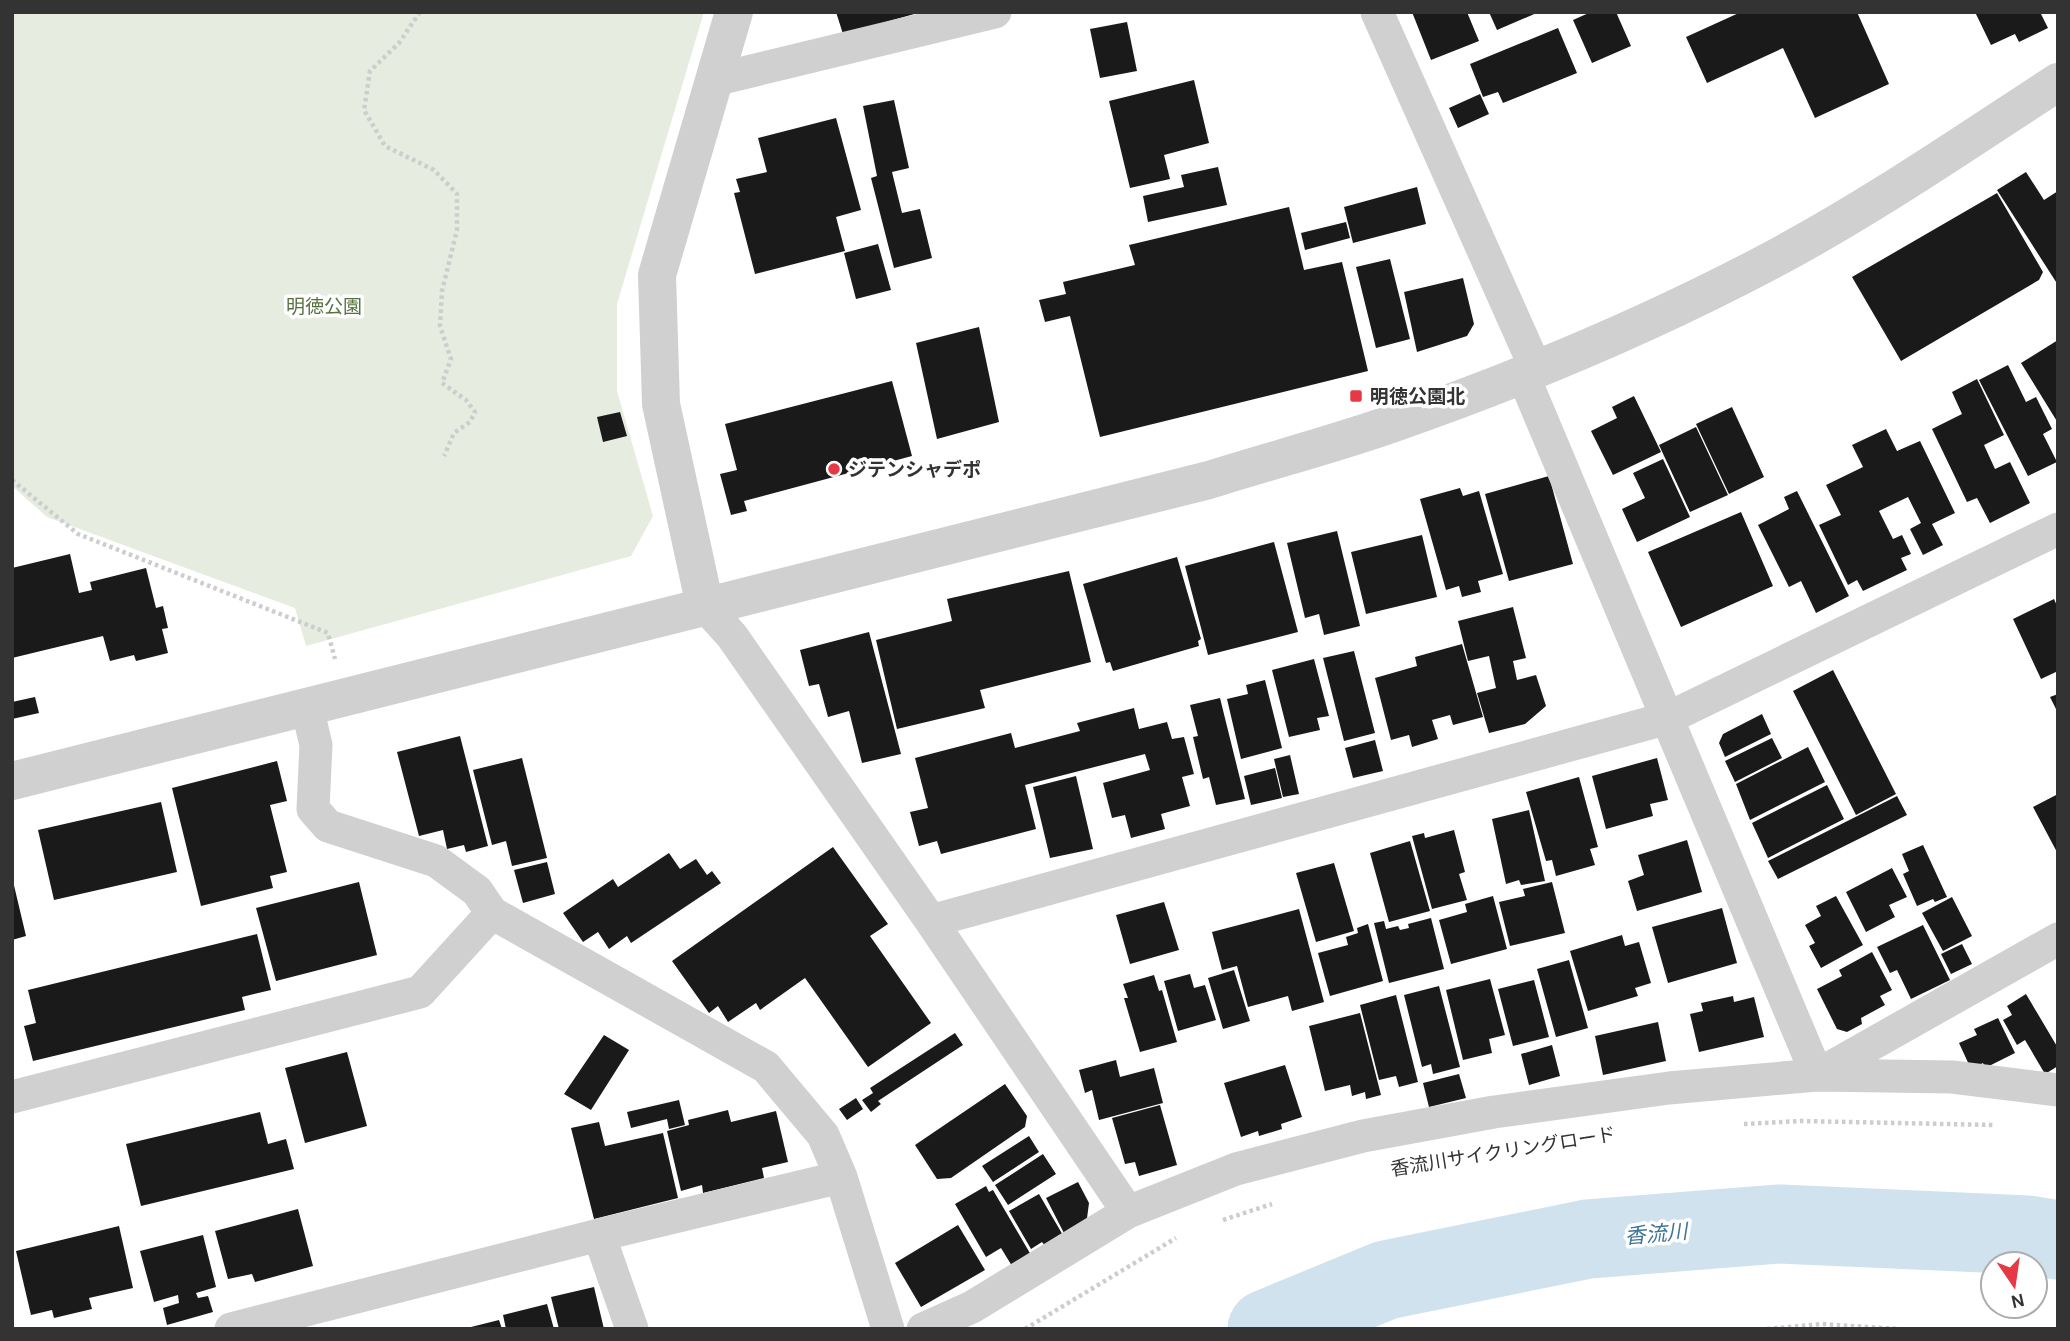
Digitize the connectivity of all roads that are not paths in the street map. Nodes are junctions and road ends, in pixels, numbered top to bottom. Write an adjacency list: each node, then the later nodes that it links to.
1 (734, 12): 4 (street)
2 (995, 12): 4 (street)
3 (1377, 12): 6 (street)
4 (714, 80): 8 (street)
5 (2058, 82): 6 (street)
6 (1530, 372): 8 (street); 10 (street)
7 (2058, 529): 10 (street)
8 (705, 606): 9 (street); 13 (street)
9 (307, 707): 11 (street); 12 (street)
10 (1668, 718): 13 (street); 15 (street)
11 (12, 780)
12 (492, 912): 17 (street); 18 (street)
13 (931, 921): 19 (street)
14 (2058, 939): 15 (street)
15 (1817, 1075): 16 (street); 19 (street)
16 (2058, 1090)
17 (12, 1097)
18 (841, 1177): 20 (street); 23 (street)
19 (1128, 1212): 24 (street)
20 (599, 1235): 21 (street); 22 (street)
21 (231, 1329)
22 (632, 1329)
23 (888, 1329)
24 (923, 1329)

